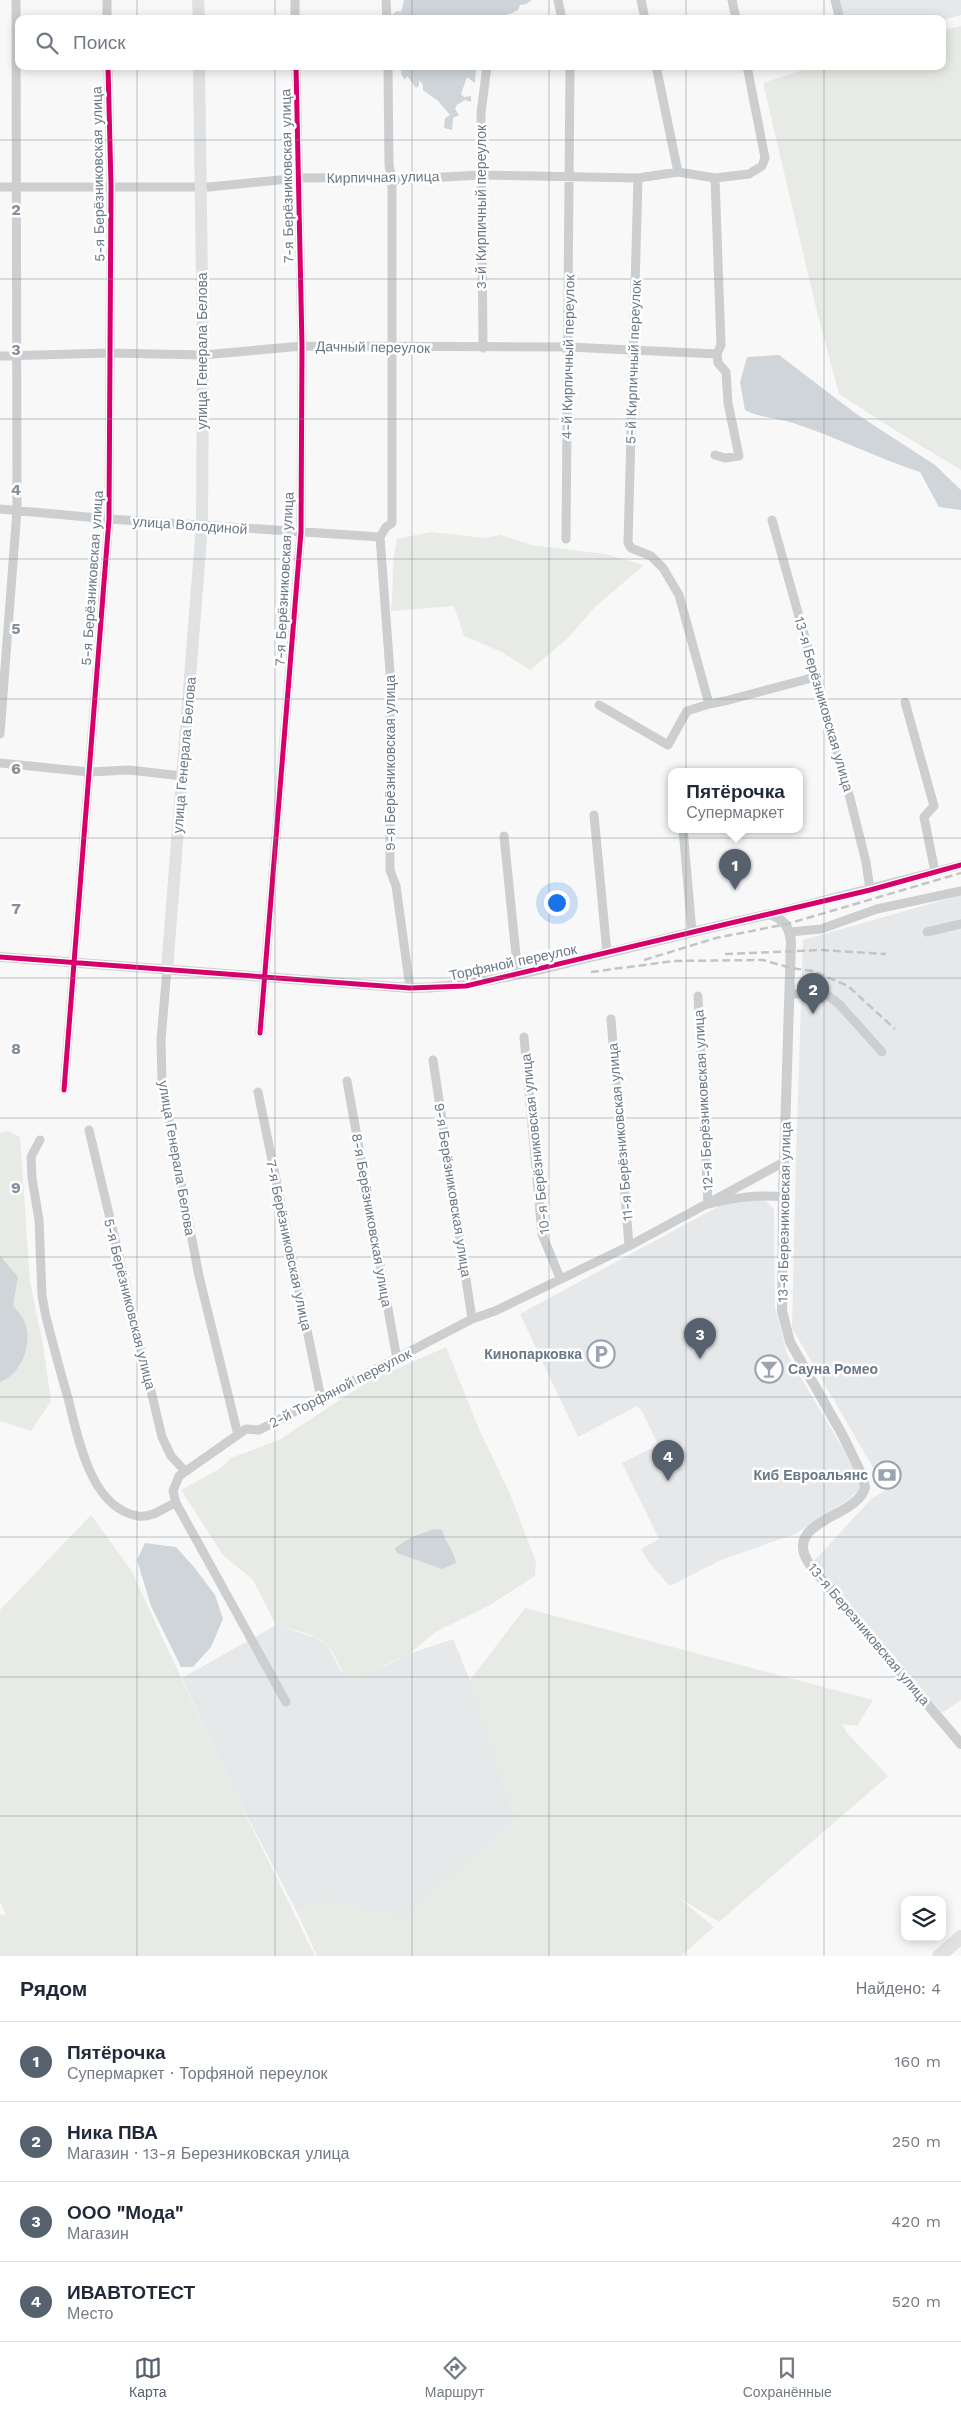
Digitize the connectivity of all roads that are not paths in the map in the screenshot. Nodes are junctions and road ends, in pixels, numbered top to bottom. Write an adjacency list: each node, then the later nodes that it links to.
1 (16, 0): 10 (street)
2 (107, 0): 11 (street)
3 (198, 0): 12 (main road)
4 (295, 0): 13 (street)
5 (386, 0): 14 (street)
6 (558, 0): 15 (street)
7 (641, 0): 16 (street)
8 (732, 0): 17 (street)
9 (835, 0): 18 (street)
10 (16, 15)
11 (107, 15)
12 (198, 15)
13 (295, 15)
14 (387, 15)
15 (561, 15)
16 (644, 15)
17 (735, 15)
18 (839, 15)
19 (16, 70): 37 (street)
20 (108, 70): 35 (street, 5-я Берёзниковская улица)
21 (199, 70): 38 (main road, улица Генерала Белова)
22 (296, 70): 31 (street, 7-я Берёзниковская улица)
23 (388, 70): 34 (street)
24 (486, 70): 29 (street, 3-й Кирпичный переулок)
25 (570, 70): 30 (street, 4-й Кирпичный переулок)
26 (657, 70): 28 (street)
27 (748, 70): 33 (street, Кирпичная улица)
28 (678, 172): 32 (street, Кирпичная улица); 33 (street, Кирпичная улица)
29 (480, 175): 30 (street, Кирпичная улица); 34 (street, Кирпичная улица); 42 (street, 3-й Кирпичный переулок)
30 (571, 176): 32 (street, Кирпичная улица); 41 (street, 4-й Кирпичный переулок)
31 (299, 178): 34 (street, Кирпичная улица); 38 (street, Кирпичная улица); 39 (street, 7-я Берёзниковская улица)
32 (638, 178): 43 (street, 5-й Кирпичный переулок)
33 (715, 178): 45 (street)
34 (392, 180): 40 (street)
35 (111, 186): 37 (street, Кирпичная улица); 38 (street, Кирпичная улица); 44 (street, 5-я Берёзниковская улица)
36 (0, 187): 37 (street, Кирпичная улица)
37 (15, 187): 46 (street)
38 (200, 187): 47 (main road, улица Генерала Белова)
39 (302, 346): 40 (street, Дачный переулок); 47 (street, Дачный переулок); 55 (street, 7-я Берёзниковская улица)
40 (390, 347): 42 (street, Дачный переулок); 56 (street)
41 (568, 347): 42 (street, Дачный переулок); 43 (street, Дачный переулок); 57 (street, 4-й Кирпичный переулок)
42 (483, 348)
43 (632, 349): 45 (street, Дачный переулок); 60 (street, 5-й Кирпичный переулок)
44 (110, 353): 46 (street, Дачный переулок); 47 (street, Дачный переулок); 52 (street, 5-я Берёзниковская улица)
45 (717, 354): 49 (street)
46 (17, 355): 48 (street, Дачный переулок); 51 (street)
47 (203, 355): 54 (main road, улица Генерала Белова)
48 (0, 356)
49 (715, 455)
50 (0, 510): 51 (street, улица Володиной)
51 (17, 510): 52 (street, улица Володиной); 62 (street)
52 (109, 519): 54 (street, улица Володиной); 64 (street, 5-я Берёзниковская улица)
53 (772, 520): 58 (street, 13-я Берёзниковская улица)
54 (202, 525): 55 (street, улица Володиной); 65 (main road, улица Генерала Белова)
55 (301, 532): 56 (street, улица Володиной); 83 (street, 7-я Берёзниковская улица)
56 (380, 537): 84 (street, 9-я Берёзниковская улица)
57 (566, 538)
58 (815, 676): 60 (street); 71 (street, 13-я Берёзниковская улица)
59 (905, 702): 70 (street)
60 (709, 704): 61 (street)
61 (599, 705)
62 (0, 734)
63 (0, 763): 64 (street)
64 (89, 772): 65 (street); 80 (street, 5-я Берёзниковская улица)
65 (182, 776): 81 (main road, улица Генерала Белова)
66 (594, 815): 78 (street)
67 (683, 833): 75 (street)
68 (504, 836): 82 (street)
69 (961, 865): 70 (street, Торфяной переулок)
70 (935, 872): 71 (street, Торфяной переулок)
71 (870, 890): 73 (street, Торфяной переулок)
72 (961, 891): 76 (street)
73 (770, 914): 75 (street, Торфяной переулок); 76 (street)
74 (961, 924): 77 (street)
75 (692, 932): 78 (street, Торфяной переулок)
76 (790, 932): 85 (street, 13-я Березниковская улица)
77 (927, 932)
78 (607, 953): 82 (street, Торфяной переулок)
79 (0, 958): 80 (street, Торфяной переулок)
80 (75, 963): 81 (street, Торфяной переулок); 93 (street, 5-я Берёзниковская улица)
81 (167, 969): 83 (street, Торфяной переулок); 105 (street, улица Генерала Белова)
82 (518, 975): 84 (street, Торфяной переулок)
83 (264, 978): 84 (street, Торфяной переулок); 88 (street, 7-я Берёзниковская улица)
84 (410, 988)
85 (790, 994): 90 (street); 97 (street, 13-я Березниковская улица)
86 (698, 996): 99 (street, 12-я Берёзниковская улица)
87 (611, 1019): 100 (street, 11-я Берёзниковская улица)
88 (260, 1033)
89 (524, 1037): 101 (street, 10-я Берёзниковская улица)
90 (882, 1052)
91 (433, 1060): 102 (street, 9-я Берёзниковская улица)
92 (347, 1080): 103 (street, 8-я Берёзниковская улица)
93 (64, 1090)
94 (258, 1092): 104 (street, 7-я Берёзниковская улица)
95 (89, 1130): 106 (street, 5-я Берёзниковская улица)
96 (40, 1140): 107 (street)
97 (784, 1162): 98 (street, 13-я Березниковская улица); 99 (street, 2-й Торфяной переулок)
98 (783, 1197): 99 (street, 2-й Торфяной переулок); 109 (street, 13-я Березниковская улица)
99 (708, 1204): 100 (street, 2-й Торфяной переулок)
100 (629, 1246): 101 (street, 2-й Торфяной переулок)
101 (560, 1278): 102 (street, 2-й Торфяной переулок)
102 (472, 1320): 103 (street, 2-й Торфяной переулок)
103 (397, 1359): 104 (street, 2-й Торфяной переулок)
104 (321, 1398): 105 (street, 2-й Торфяной переулок)
105 (238, 1436): 106 (street, 2-й Торфяной переулок)
106 (185, 1470): 107 (street)
107 (176, 1503): 108 (street)
108 (286, 1702)
109 (961, 1744)
110 (961, 1937): 111 (main road)
111 (938, 1956)

